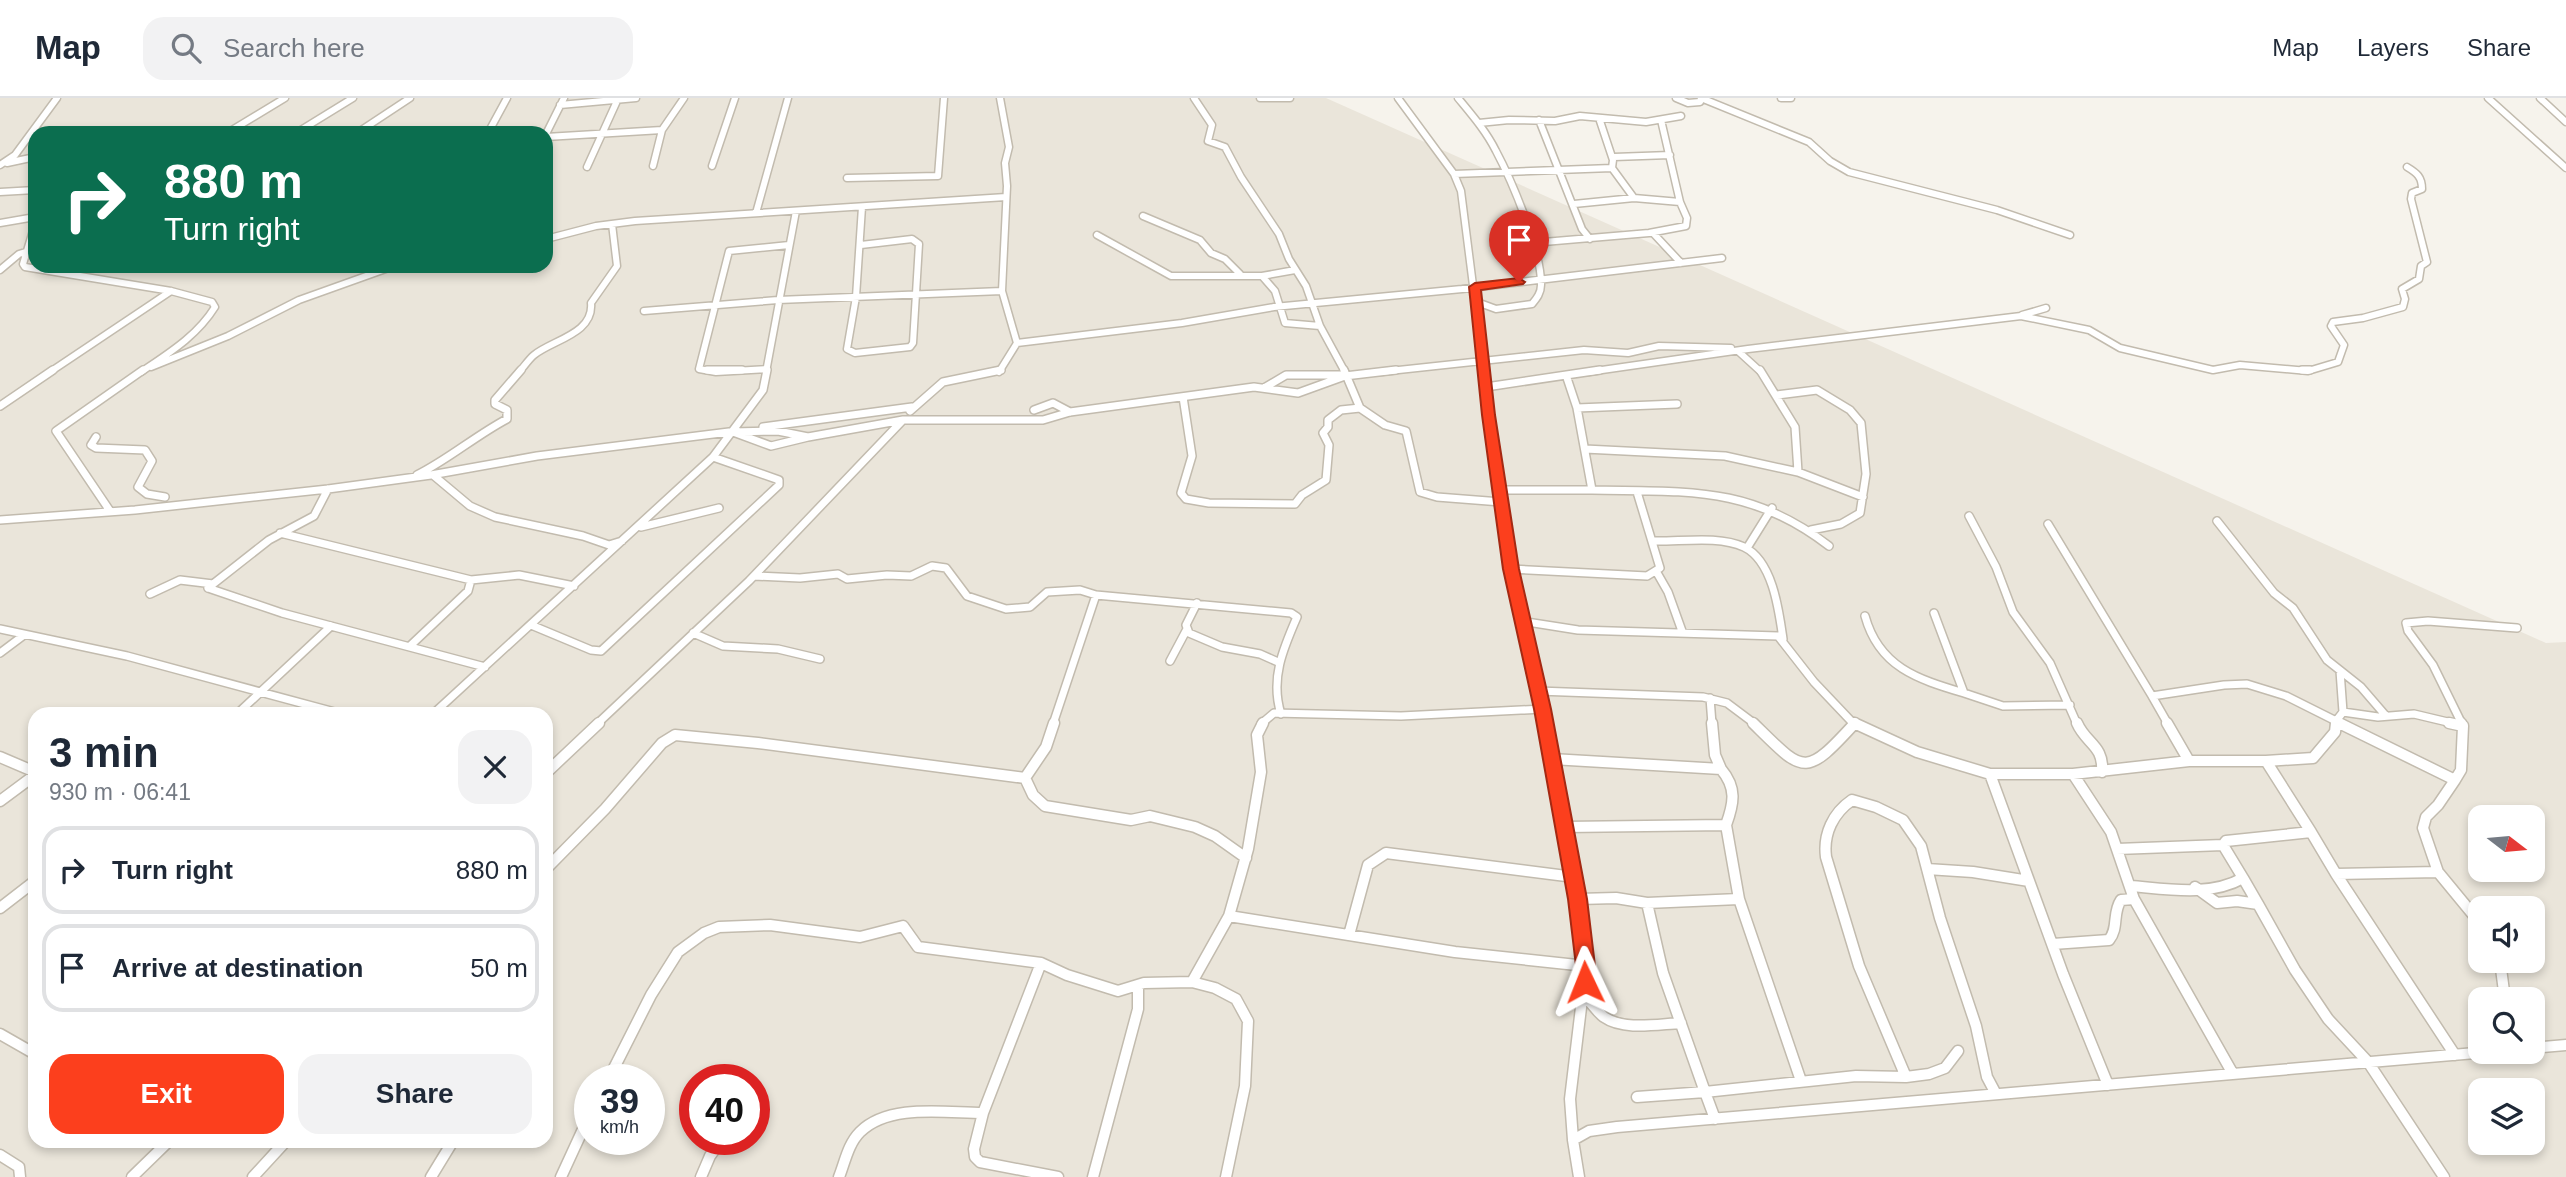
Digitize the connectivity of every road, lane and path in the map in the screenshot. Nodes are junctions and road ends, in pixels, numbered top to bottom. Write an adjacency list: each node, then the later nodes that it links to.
1 (57, 98): 32 (street)
2 (285, 98): 33 (street)
3 (353, 98): 34 (street)
4 (410, 98): 35 (street)
5 (507, 98): 36 (street)
6 (564, 98): 25 (street)
7 (636, 98): 24 (street)
8 (684, 98): 38 (street)
9 (735, 98): 47 (street)
10 (788, 98): 64 (street)
11 (944, 98): 55 (street)
12 (1000, 98): 58 (street)
13 (1194, 98): 83 (street)
14 (1260, 98): 15 (street)
15 (1290, 98)
16 (1398, 98): 54 (street)
17 (1458, 98): 31 (street)
18 (1676, 98): 19 (street)
19 (1701, 98): 71 (street)
20 (1781, 98): 21 (street)
21 (1791, 98)
22 (2488, 98): 50 (street)
23 (2540, 98): 30 (street)
24 (617, 100): 25 (street); 39 (street)
25 (560, 105): 37 (street)
26 (1681, 116): 29 (street)
27 (1599, 118): 28 (street); 29 (street); 52 (street)
28 (1539, 120): 31 (street); 51 (street)
29 (1661, 120): 42 (street)
30 (2566, 122)
31 (1479, 123): 53 (street)
32 (36, 126)
33 (239, 126)
34 (307, 126)
35 (368, 126)
36 (492, 126)
37 (551, 126)
38 (662, 130): 39 (street); 46 (street)
39 (601, 134): 40 (street); 48 (street)
40 (553, 136)
41 (28, 137): 45 (street)
42 (1670, 155): 43 (street); 60 (street)
43 (1614, 157)
44 (28, 158): 45 (street)
45 (1, 164)
46 (653, 166)
47 (712, 166)
48 (587, 167)
49 (2407, 167): 101 (street)
50 (2566, 167)
51 (1559, 168): 52 (street); 53 (street); 61 (street)
52 (1612, 168): 59 (street)
53 (1504, 170): 54 (street); 74 (street)
54 (1454, 174): 89 (street)
55 (847, 178)
56 (28, 190): 57 (street)
57 (0, 192)
58 (1006, 197): 62 (street); 90 (street)
59 (1634, 198): 60 (street); 61 (street)
60 (1680, 202): 69 (street)
61 (1574, 204): 73 (street)
62 (862, 207): 63 (street); 77 (street)
63 (796, 211): 64 (street); 76 (street)
64 (756, 213): 68 (street)
65 (1143, 216): 86 (street)
66 (28, 218): 67 (street)
67 (0, 223)
68 (612, 224): 72 (street); 130 (street)
69 (1653, 233): 73 (street); 80 (street)
70 (1097, 235): 86 (street)
71 (2070, 235)
72 (553, 237)
73 (1590, 239): 74 (street)
74 (1532, 243): 88 (street)
75 (28, 245): 78 (street)
76 (789, 245): 94 (street); 97 (street)
77 (861, 245): 92 (street); 93 (street)
78 (26, 251): 81 (street); 82 (street)
79 (1722, 258): 80 (street)
80 (1681, 264): 88 (street)
81 (28, 267)
82 (0, 270)
83 (1296, 270): 87 (street); 96 (street)
84 (62, 273): 91 (street)
85 (374, 273): 108 (street)
86 (1240, 274): 87 (street)
87 (1262, 276): 98 (street)
88 (1541, 279): 89 (street); 95 (street)
89 (1475, 287): 95 (street); 96 (street)
90 (1002, 290): 92 (street); 103 (street)
91 (172, 291): 108 (street); 116 (street)
92 (918, 294): 93 (street); 93 (street)
93 (856, 297): 94 (street)
94 (778, 300): 97 (street); 107 (street)
95 (1477, 302): 106 (street)
96 (1313, 303): 98 (street); 102 (street)
97 (714, 306): 100 (street); 107 (street)
98 (1280, 307): 102 (street); 103 (street)
99 (2046, 308): 101 (street)
100 (644, 311)
101 (2021, 316): 104 (street)
102 (1320, 326): 110 (street)
103 (1017, 343): 117 (street)
104 (1748, 349): 105 (street); 106 (street)
105 (1738, 351): 109 (street); 113 (street)
106 (1484, 362): 110 (street); 111 (street)
107 (767, 369): 123 (street)
108 (139, 372): 140 (street)
109 (1566, 375): 111 (street); 119 (street)
110 (1345, 376): 112 (street); 112 (street); 118 (street)
111 (1486, 387): 132 (street)
112 (1264, 388): 114 (street)
113 (1777, 395): 128 (street); 136 (street)
114 (1183, 397): 118 (street); 121 (street)
115 (1677, 404): 119 (street)
116 (0, 406)
117 (912, 407): 122 (street); 123 (street)
118 (1360, 408): 137 (street)
119 (1577, 408): 126 (street)
120 (1034, 410): 121 (street)
121 (1070, 412): 122 (street)
122 (903, 420): 125 (street); 154 (street)
123 (733, 432): 125 (street); 125 (street); 127 (street); 129 (street)
124 (96, 437): 135 (street)
125 (808, 437)
126 (1585, 449): 128 (street); 133 (street)
127 (713, 457): 145 (street); 164 (street)
128 (1798, 472): 136 (street)
129 (433, 475): 130 (street); 148 (street)
130 (411, 478): 131 (street)
131 (328, 489): 140 (street); 147 (street)
132 (1500, 490): 133 (street); 137 (street)
133 (1592, 490): 134 (street)
134 (1637, 492): 139 (street); 149 (street)
135 (165, 497)
136 (1863, 497): 146 (street)
137 (1501, 502): 152 (street)
138 (719, 508): 145 (street)
139 (1772, 508): 146 (street); 151 (street)
140 (110, 511): 142 (street)
141 (1969, 516): 185 (street)
142 (0, 520)
143 (2217, 521): 179 (street)
144 (2048, 524): 183 (street)
145 (638, 528): 148 (street)
146 (1811, 530): 150 (street)
147 (280, 533): 155 (street); 156 (street)
148 (628, 538): 157 (street)
149 (1652, 541): 151 (street); 153 (street)
150 (1829, 546)
151 (1747, 548): 172 (street)
152 (1511, 569): 153 (street); 163 (street)
153 (1656, 571): 169 (street)
154 (754, 576): 159 (street); 170 (street)
155 (471, 580): 157 (street); 173 (street)
156 (213, 584): 158 (street); 165 (street)
157 (574, 586): 164 (street)
158 (150, 594)
159 (1096, 595): 160 (street); 206 (street)
160 (1197, 603): 168 (street); 177 (street)
161 (1934, 613): 182 (street)
162 (1865, 616): 182 (street)
163 (1521, 621): 169 (street); 181 (street)
164 (531, 625): 178 (street)
165 (331, 626): 173 (street); 180 (street)
166 (2516, 628): 195 (street)
167 (0, 629): 171 (street)
168 (1187, 629): 176 (street); 177 (street)
169 (1682, 631): 172 (street)
170 (693, 633): 175 (street); 200 (street)
171 (24, 635): 174 (street); 180 (street)
172 (1783, 639): 194 (street)
173 (411, 645): 178 (street)
174 (0, 653)
175 (820, 659)
176 (1170, 661)
177 (1278, 662): 191 (street)
178 (485, 667): 188 (street)
179 (2340, 671): 190 (street); 192 (street)
180 (262, 691): 186 (street); 187 (street)
181 (1538, 691): 184 (street); 189 (street)
182 (1964, 693): 185 (street)
183 (2152, 696): 193 (street); 198 (street)
184 (1710, 698): 194 (street); 201 (street)
185 (2070, 705): 203 (street)
186 (245, 707)
187 (318, 707)
188 (441, 707)
189 (1543, 709): 191 (street); 197 (street)
190 (2343, 712): 192 (street); 193 (street)
191 (1281, 714): 215 (street)
192 (2386, 716): 195 (street)
193 (2336, 721): 199 (street); 208 (street)
194 (1855, 723): 204 (street)
195 (2463, 726): 208 (street)
196 (0, 757): 202 (street)
197 (1552, 759): 201 (street); 211 (street)
198 (2189, 761): 199 (street); 203 (street)
199 (2266, 761): 212 (street)
200 (553, 766)
201 (1721, 769): 210 (street)
202 (28, 771)
203 (2102, 772): 205 (street)
204 (1990, 774): 205 (street); 222 (street)
205 (2073, 774): 214 (street)
206 (1025, 778): 215 (street); 216 (street)
207 (28, 779): 209 (street)
208 (2455, 780): 218 (street)
209 (0, 801)
210 (1726, 825): 211 (street); 227 (street)
211 (1564, 827): 220 (street)
212 (2311, 832): 213 (street); 219 (street)
213 (2223, 845): 214 (street); 221 (street)
214 (2117, 849): 224 (street)
215 (1246, 858): 233 (street)
216 (553, 862)
217 (1927, 869): 222 (street); 252 (street); 256 (street)
218 (2438, 872): 219 (street); 232 (street)
219 (2336, 874): 248 (street)
220 (1574, 877): 226 (street); 234 (street)
221 (2243, 878): 225 (street); 230 (street)
222 (2029, 881): 235 (street)
223 (28, 886): 231 (street)
224 (2131, 886): 225 (street); 228 (street)
225 (2195, 887): 230 (street)
226 (1578, 899): 229 (street); 237 (street)
227 (1739, 899): 229 (street); 253 (street)
228 (2134, 899): 235 (street); 251 (street)
229 (1647, 903): 241 (street)
230 (2258, 904): 249 (street)
231 (0, 908)
232 (2468, 908)
233 (1229, 916): 234 (street); 238 (street)
234 (1349, 935): 237 (street)
235 (2053, 944): 254 (street)
236 (1041, 964): 239 (street); 250 (street); 258 (street)
237 (1586, 966): 240 (street)
238 (1192, 982): 239 (street); 276 (street)
239 (1138, 985): 275 (street)
240 (1584, 997): 241 (street); 260 (street)
241 (1681, 1023): 255 (street)
242 (0, 1034): 245 (street)
243 (2566, 1045): 244 (street)
244 (2545, 1047)
245 (28, 1050)
246 (1958, 1051): 252 (street)
247 (2468, 1054): 248 (street)
248 (2455, 1055): 249 (street)
249 (2368, 1062): 251 (street); 278 (street)
250 (616, 1064)
251 (2233, 1074): 254 (street)
252 (1906, 1077): 253 (street)
253 (1801, 1081): 255 (street)
254 (2108, 1085): 256 (street)
255 (1705, 1092): 257 (street); 259 (street)
256 (1996, 1094): 259 (street)
257 (1637, 1097)
258 (982, 1113): 273 (street); 274 (street)
259 (1715, 1119): 260 (street)
260 (1573, 1140): 277 (street)
261 (162, 1148): 268 (street)
262 (280, 1148): 269 (street)
263 (449, 1148): 270 (street)
264 (574, 1149): 271 (street)
265 (0, 1155): 267 (street)
266 (711, 1155): 272 (street)
267 (20, 1177)
268 (132, 1177)
269 (253, 1177)
270 (431, 1177)
271 (561, 1177)
272 (701, 1177)
273 (839, 1177)
274 (1058, 1177)
275 (1093, 1177)
276 (1226, 1177)
277 (1578, 1177)
278 (2444, 1177)

